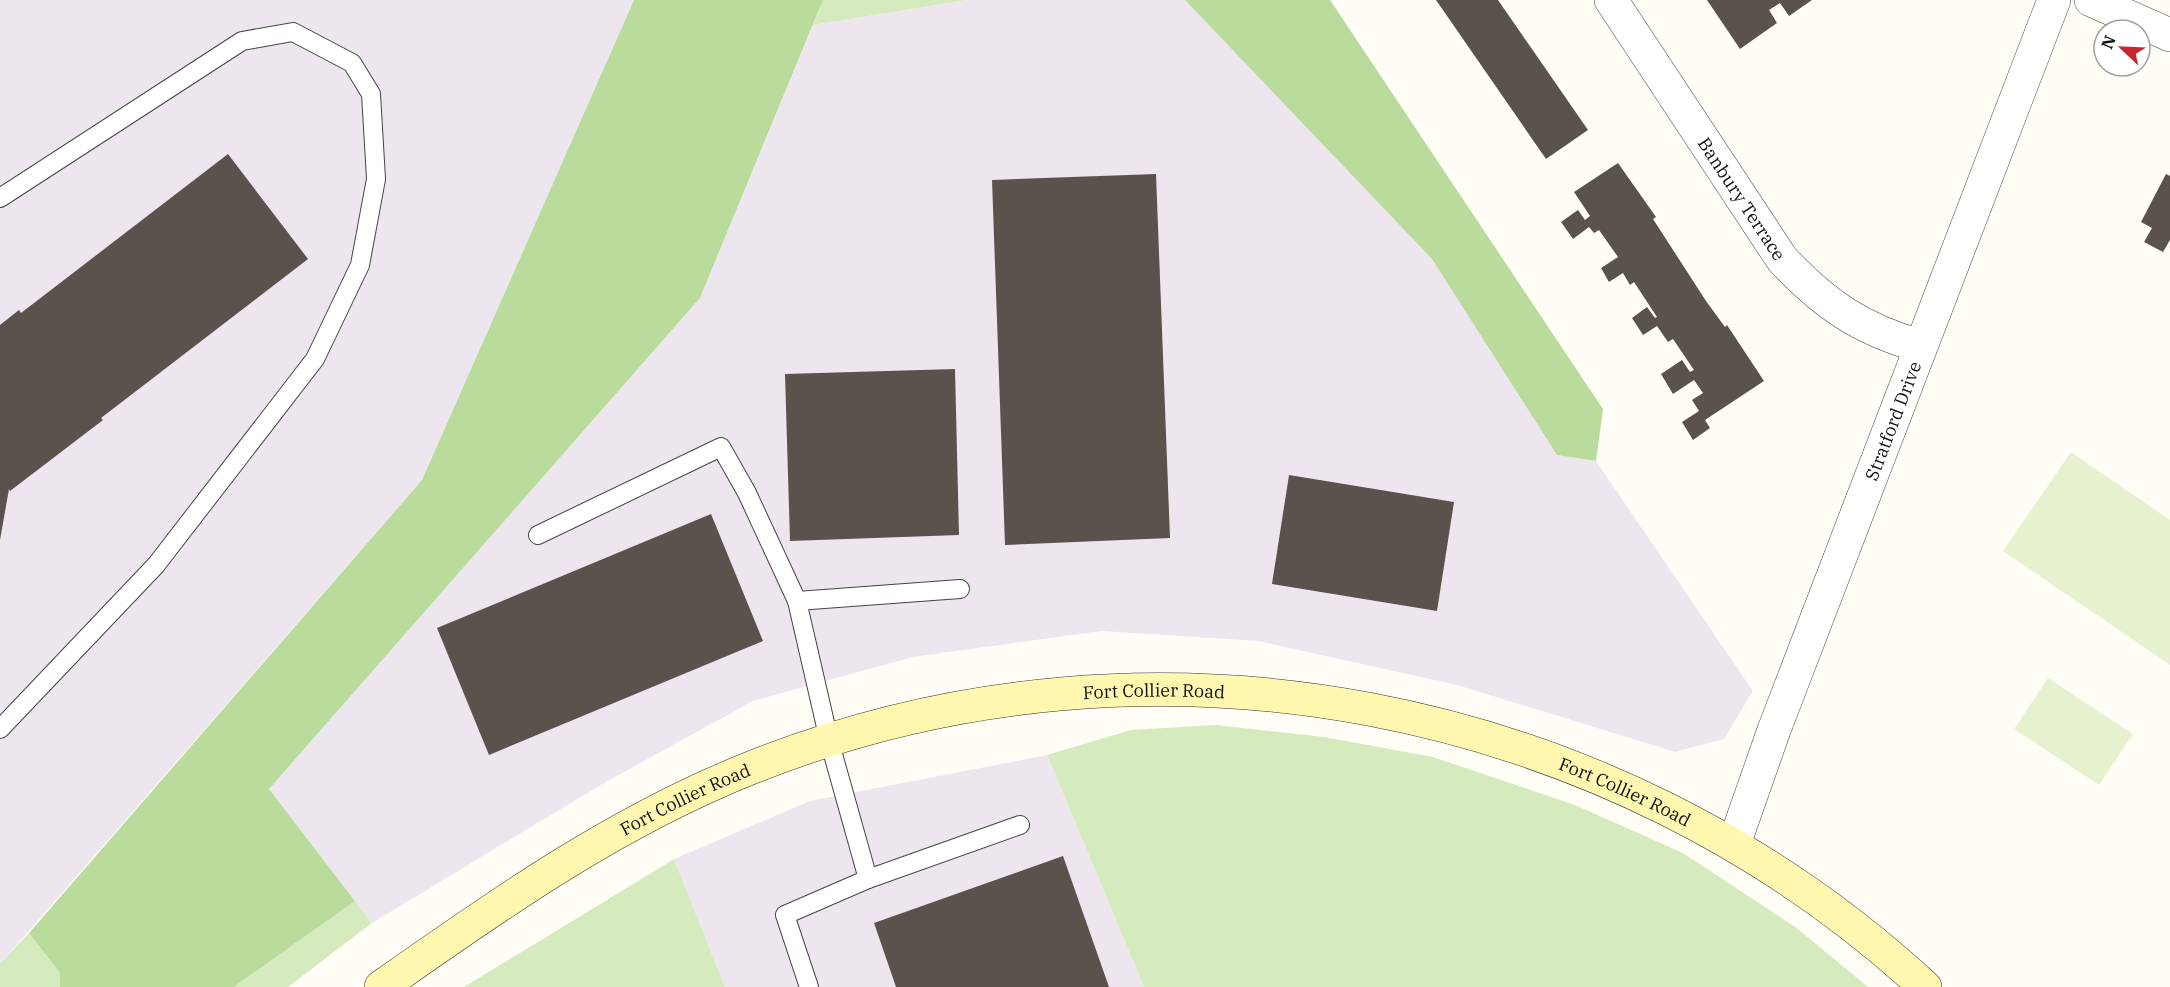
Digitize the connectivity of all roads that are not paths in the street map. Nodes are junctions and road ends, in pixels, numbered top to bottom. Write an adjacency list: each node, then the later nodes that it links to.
1 (1611, 0): 6 (street, Banbury Terrace)
2 (2054, 0): 6 (street, Stratford Drive)
3 (2091, 0): 4 (street)
4 (2170, 35)
5 (0, 198): 10 (lane)
6 (1920, 346): 13 (street, Stratford Drive)
7 (538, 535): 9 (lane)
8 (960, 589): 9 (lane)
9 (797, 601): 11 (lane)
10 (0, 729)
11 (829, 740): 13 (street, Fort Collier Road); 14 (lane); 15 (street, Fort Collier Road)
12 (1020, 825): 14 (lane)
13 (1734, 844): 17 (street, Fort Collier Road)
14 (868, 879): 16 (lane)
15 (381, 987)
16 (809, 987)
17 (1924, 987)

